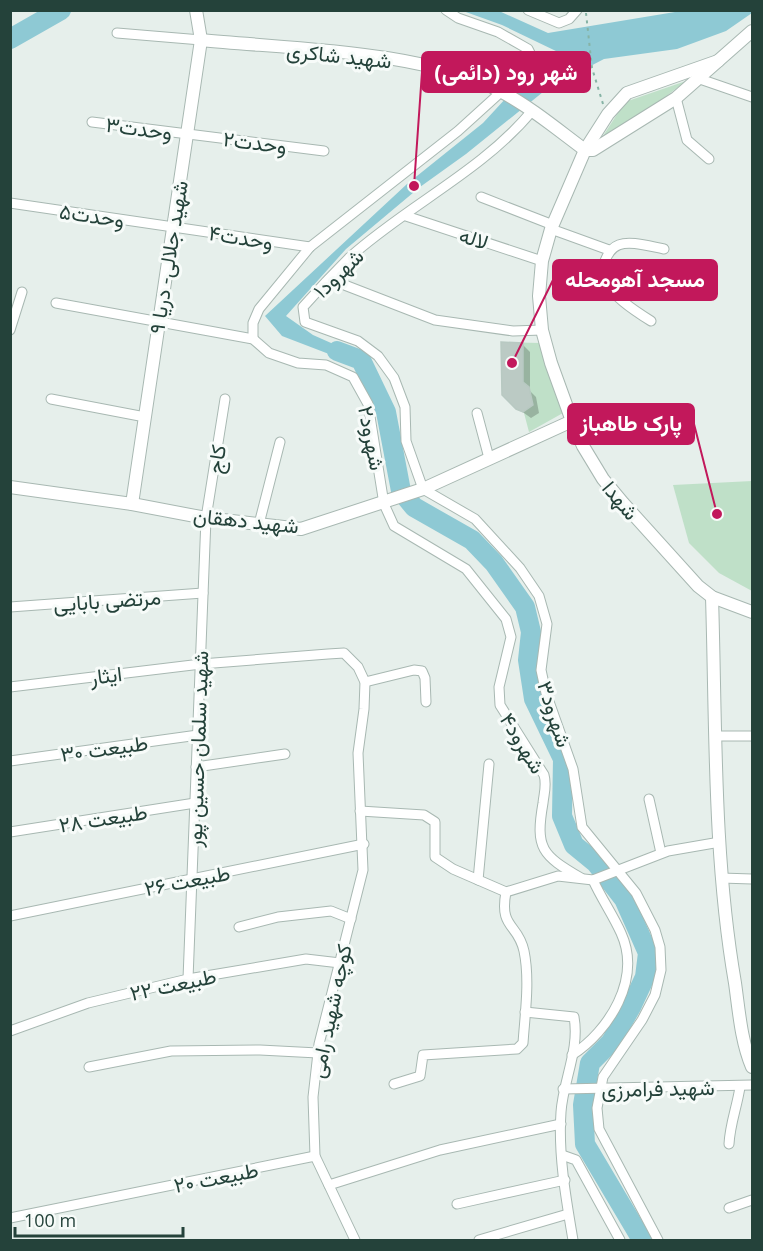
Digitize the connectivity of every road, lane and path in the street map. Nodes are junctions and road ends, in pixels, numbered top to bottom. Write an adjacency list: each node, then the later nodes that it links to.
1 (196, 10): 8 (street, شهید جلالی- دریا ۹)
2 (446, 10): 11 (street)
3 (528, 10): 4 (street)
4 (577, 10)
5 (586, 10): 15 (path)
6 (753, 31): 9 (street)
7 (117, 33): 8 (street)
8 (201, 40): 11 (street, شهید شاکری); 17 (street, شهید جلالی- دریا ۹)
9 (718, 61): 10 (street); 15 (street, شهدا)
10 (697, 78): 12 (street); 13 (street)
11 (505, 94): 14 (street, شهید شاکری); 26 (street)
12 (753, 97)
13 (676, 98): 18 (street); 20 (street)
14 (534, 112): 18 (street, شهید شاکری); 23 (street, شهرود۱)
15 (608, 114): 18 (street, شهدا)
16 (92, 122): 17 (street, وحدت۳)
17 (186, 134): 19 (street, وحدت۲); 24 (street, شهید جلالی- دریا ۹)
18 (585, 150): 25 (street, شهدا)
19 (324, 151)
20 (709, 159)
21 (481, 197): 25 (street)
22 (10, 204): 24 (street, وحدت۵)
23 (406, 216): 29 (street, لاله); 30 (street, شهرود۱)
24 (173, 227): 26 (street, وحدت۴); 33 (street, شهید جلالی- دریا ۹)
25 (552, 227): 28 (street); 29 (street, شهدا)
26 (310, 247): 37 (street)
27 (664, 249): 28 (street)
28 (609, 250): 34 (street)
29 (542, 261): 36 (street, شهدا)
30 (329, 279): 36 (street); 46 (street, شهرود۱)
31 (22, 292): 35 (street)
32 (56, 303): 33 (street)
33 (158, 321): 37 (street); 41 (street, شهید جلالی- دریا ۹)
34 (651, 321)
35 (10, 330)
36 (542, 330): 42 (street, شهدا)
37 (252, 339): 48 (street, شهرود۲)
38 (51, 399): 41 (street)
39 (225, 399): 49 (street, کاج)
40 (477, 413): 44 (street)
41 (145, 417): 47 (street, شهید جلالی- دریا ۹)
42 (572, 422): 44 (street, شهید دهقان); 52 (street, شهدا)
43 (280, 442): 50 (street)
44 (489, 458): 46 (street, شهید دهقان)
45 (10, 487): 47 (street, شهید دهقان)
46 (423, 489): 48 (street, شهید دهقان); 73 (street, شهرود۳)
47 (132, 504): 49 (street, شهید دهقان)
48 (384, 504): 50 (street, شهید دهقان); 74 (street, شهرود۴)
49 (206, 519): 50 (street, شهید دهقان); 51 (street, شهید سلمان حسین پور)
50 (259, 524)
51 (203, 593): 53 (street, مرتضی بابایی); 55 (street, شهید سلمان حسین پور)
52 (712, 597): 54 (street); 60 (street)
53 (10, 607)
54 (753, 612)
55 (201, 664): 56 (street, ایثار); 57 (street, ایثار); 59 (street, شهید سلمان حسین پور)
56 (365, 682): 58 (street); 68 (street, کوچه شهید رامی)
57 (10, 687)
58 (426, 702)
59 (198, 735): 63 (street, طبیعت ۳۰); 65 (street, شهید سلمان حسین پور)
60 (717, 736): 61 (street); 70 (street)
61 (753, 736)
62 (285, 754): 65 (street)
63 (10, 761)
64 (489, 764): 78 (street)
65 (196, 767): 67 (street, شهید سلمان حسین پور)
66 (649, 799): 72 (street)
67 (195, 803): 69 (street, طبیعت ۲۸); 76 (street, شهید سلمان حسین پور)
68 (360, 811): 71 (street, کوچه شهید رامی); 78 (street)
69 (10, 832)
70 (720, 842): 72 (street); 75 (street)
71 (364, 844): 76 (street, طبیعت ۲۶); 82 (street, کوچه شهید رامی)
72 (661, 853): 73 (street)
73 (619, 871): 79 (street); 97 (street, شهرود۳)
74 (581, 878): 79 (street); 80 (street)
75 (721, 878): 77 (street); 88 (street)
76 (192, 879): 81 (street, طبیعت ۲۶); 85 (street, شهید سلمان حسین پور)
77 (753, 879)
78 (478, 880): 80 (street)
79 (593, 880): 90 (street)
80 (506, 892): 86 (street)
81 (10, 916)
82 (351, 919): 83 (street); 84 (street, کوچه شهید رامی)
83 (239, 927)
84 (340, 963): 85 (street, طبیعت ۲۲); 89 (street, کوچه شهید رامی)
85 (188, 979): 87 (street, طبیعت ۲۲)
86 (525, 1012): 90 (street); 93 (street)
87 (10, 1031)
88 (749, 1051): 92 (street)
89 (318, 1053): 91 (street); 101 (street, کوچه شهید رامی)
90 (572, 1055): 96 (street)
91 (89, 1067)
92 (753, 1067)
93 (393, 1084)
94 (753, 1085): 95 (street, شهید فرامرزی)
95 (740, 1087): 97 (street, شهید فرامرزی); 99 (street)
96 (563, 1089): 97 (street, شهید فرامرزی); 98 (street)
97 (600, 1089): 113 (street)
98 (561, 1124): 100 (street); 103 (street)
99 (729, 1144)
100 (562, 1155): 102 (street); 112 (street)
101 (315, 1156): 103 (street, کوچه شهید رامی); 108 (street, طبیعت ۲۰)
102 (565, 1180): 105 (street); 107 (street)
103 (329, 1185): 109 (street, کوچه شهید رامی)
104 (753, 1200): 106 (street)
105 (457, 1204)
106 (729, 1208)
107 (568, 1214): 110 (street); 111 (street)
108 (10, 1218)
109 (355, 1240)
110 (479, 1240)
111 (573, 1240)
112 (620, 1240)
113 (658, 1240)

